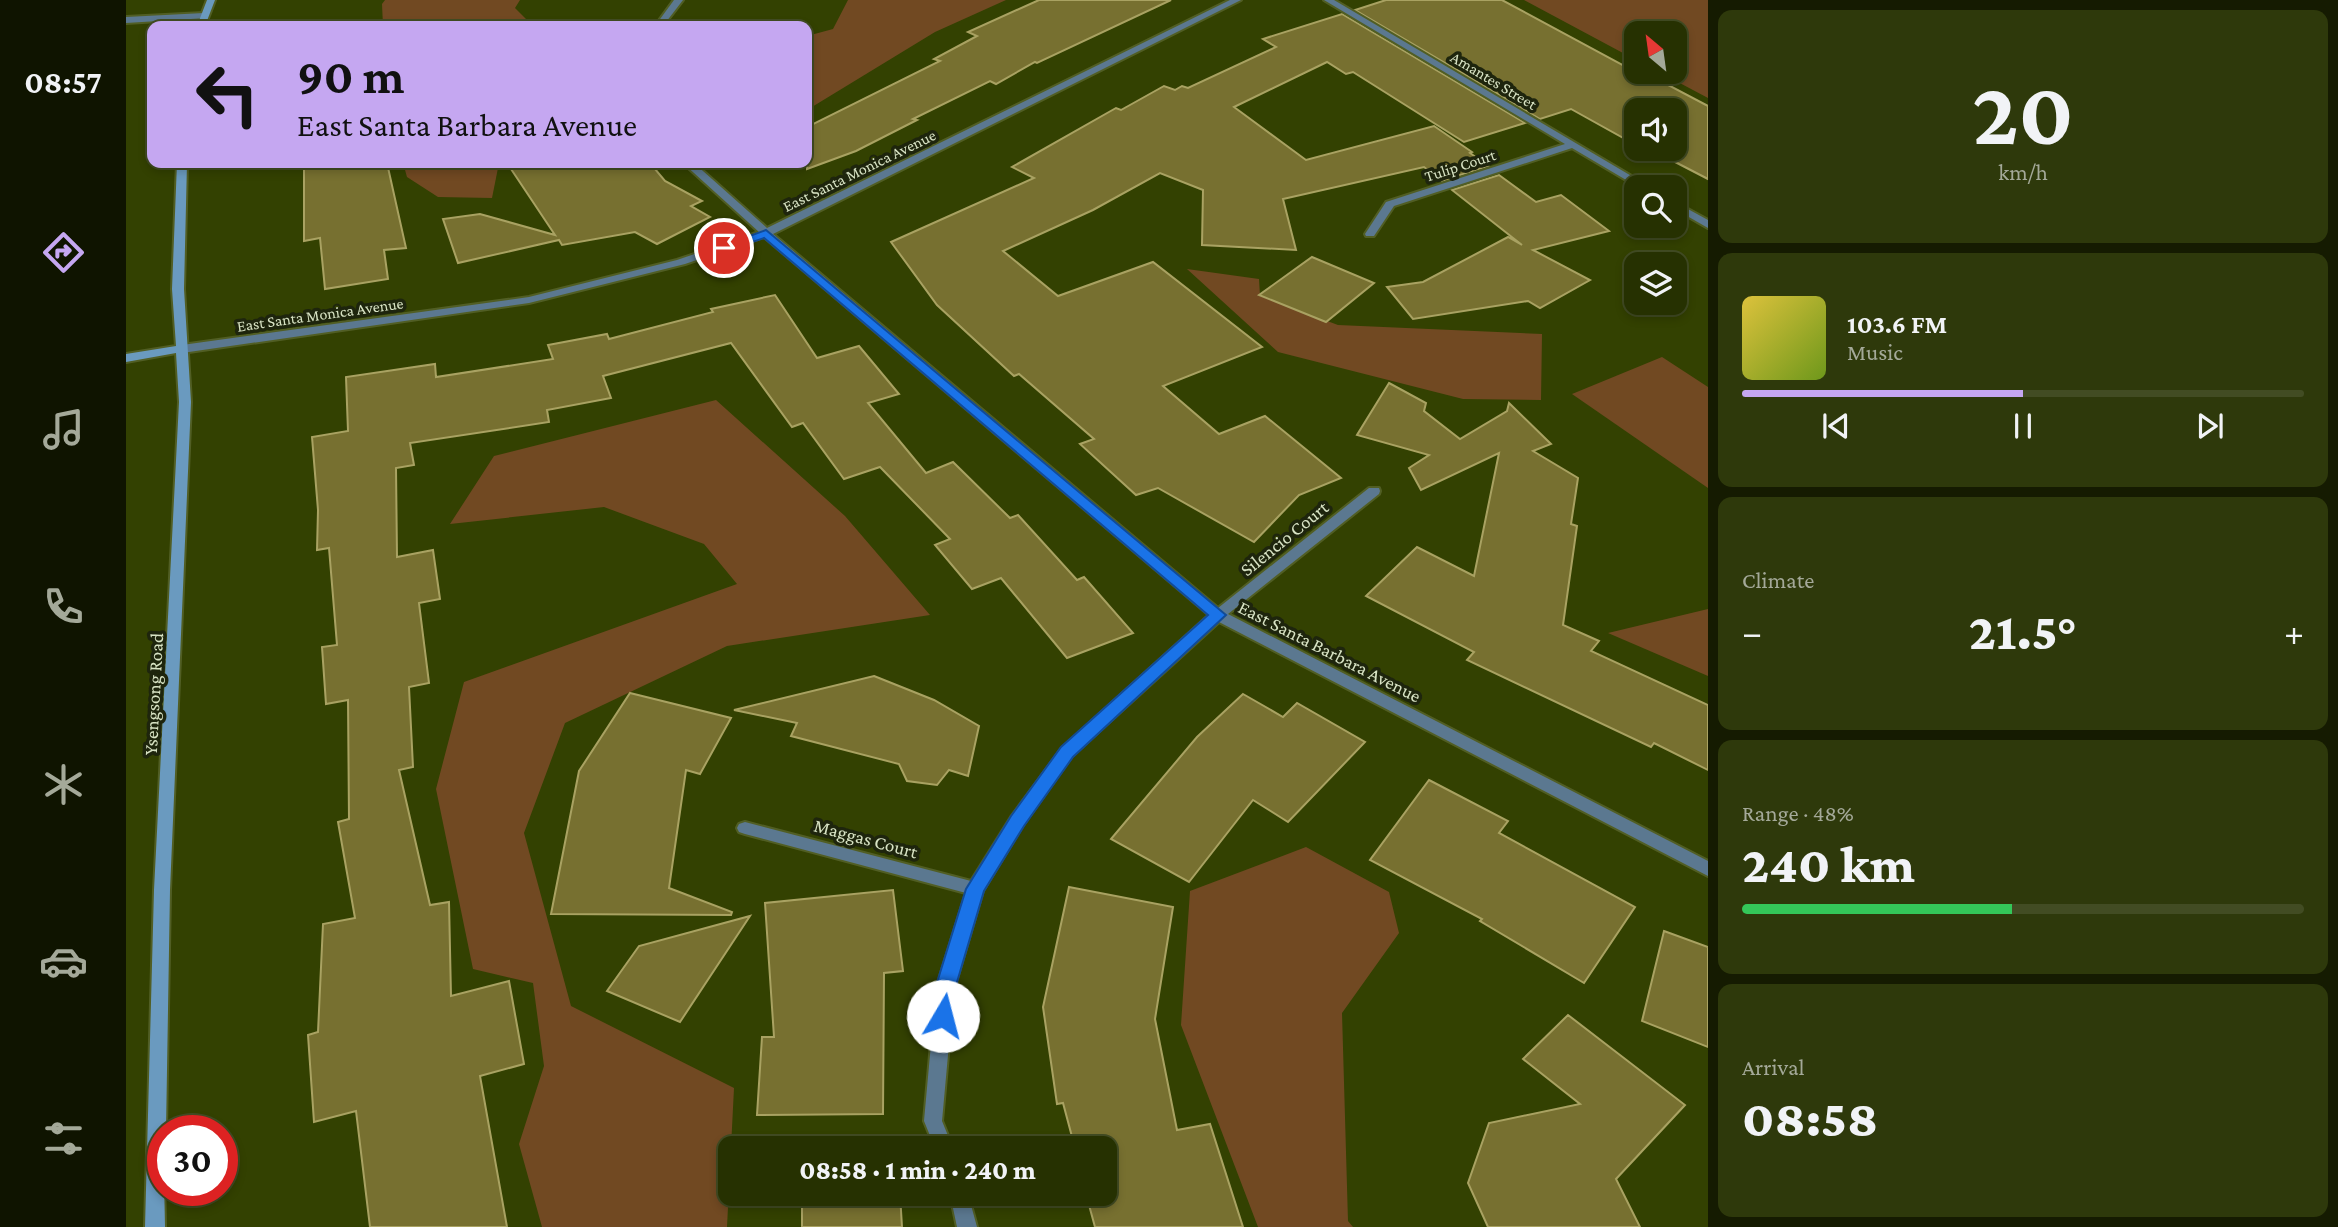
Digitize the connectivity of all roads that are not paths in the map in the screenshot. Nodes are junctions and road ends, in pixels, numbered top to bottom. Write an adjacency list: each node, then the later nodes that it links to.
1 (211, 0): 5 (main road)
2 (679, 0): 8 (street)
3 (1237, 0): 15 (street, East Santa Monica Avenue)
4 (1328, 0): 9 (street, Amantes Street)
5 (204, 16): 6 (street); 7 (main road)
6 (126, 20)
7 (202, 21)
8 (663, 21)
9 (1573, 145): 12 (street, Amantes Street); 16 (street, Tulip Court)
10 (182, 168): 17 (main road, Ysengsong Road)
11 (694, 168): 15 (street, East Santa Barbara Avenue)
12 (1624, 175)
13 (1687, 212): 14 (street)
14 (1708, 225)
15 (766, 233): 17 (street, East Santa Monica Avenue); 20 (street, East Santa Barbara Avenue)
16 (1370, 234)
17 (182, 349): 18 (main road); 26 (main road, Ysengsong Road)
18 (126, 358)
19 (1374, 491): 20 (street, Silencio Court)
20 (1218, 615): 22 (street, East Santa Barbara Avenue); 23 (street, Silencio Court)
21 (746, 828): 23 (street, Maggas Court)
22 (1708, 869)
23 (975, 889): 24 (street, Silencio Court)
24 (939, 1136)
25 (962, 1206): 27 (street)
26 (155, 1227)
27 (967, 1227)

